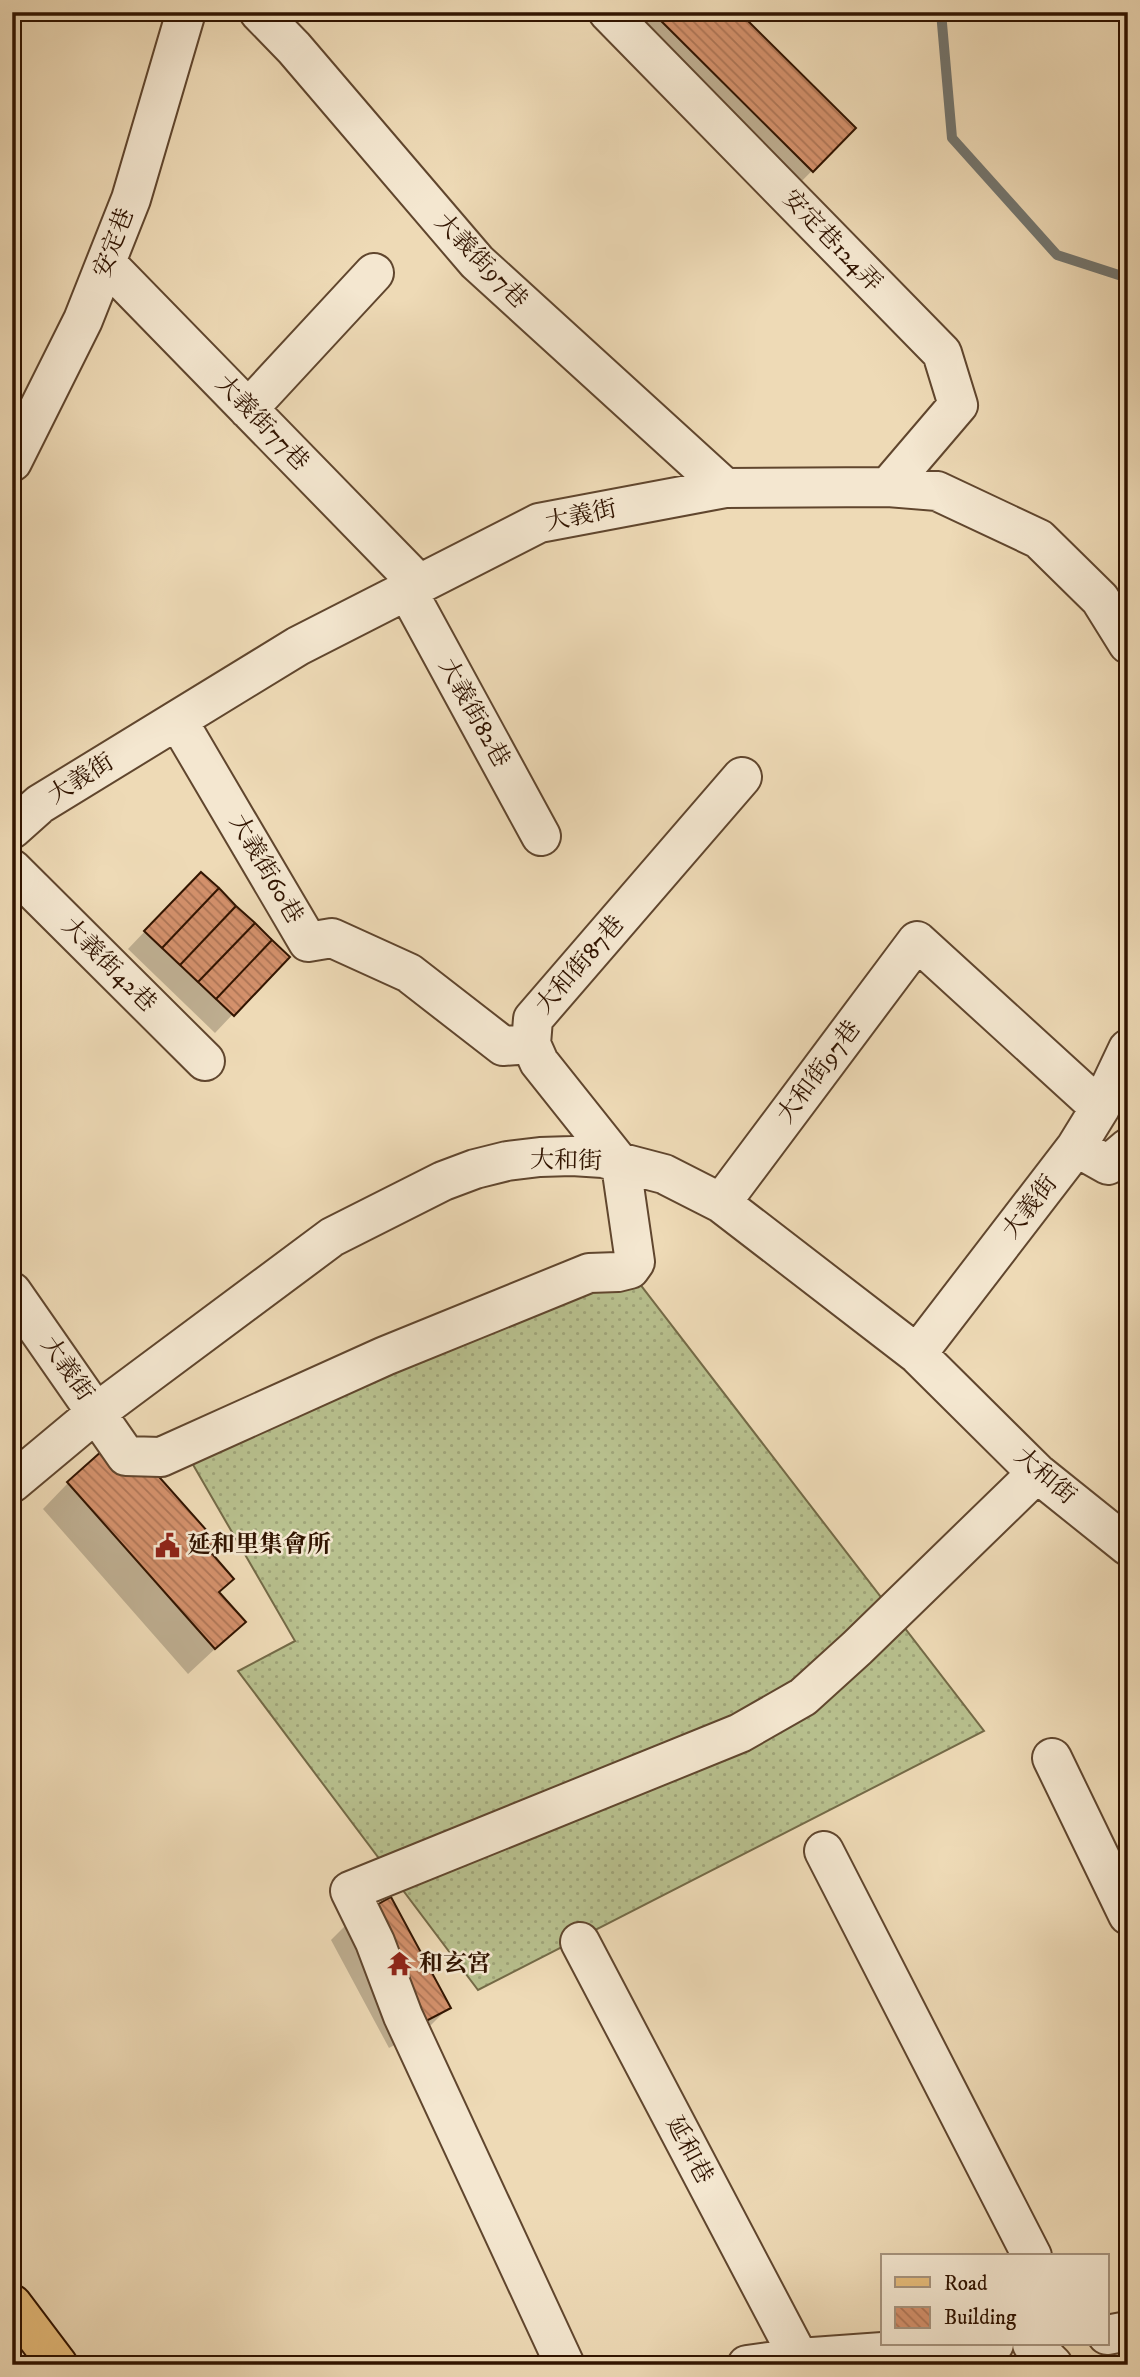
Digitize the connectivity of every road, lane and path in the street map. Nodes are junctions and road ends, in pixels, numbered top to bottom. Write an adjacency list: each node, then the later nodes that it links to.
1 (186, 12): 4 (street, 安定巷)
2 (259, 12): 9 (street, 大義街97巷)
3 (608, 12): 8 (street, 安定巷124弄)
4 (106, 263): 6 (street, 大義街77巷); 7 (street, 安定巷)
5 (374, 273): 6 (street)
6 (248, 409): 10 (street, 大義街77巷)
7 (12, 462)
8 (888, 487): 9 (street, 大義街); 11 (street, 大義街)
9 (724, 488): 10 (street, 大義街)
10 (413, 587): 12 (street, 大義街); 15 (street, 大義街82巷)
11 (1125, 634)
12 (178, 721): 14 (street, 大義街); 17 (street, 大義街60巷)
13 (742, 777): 17 (street, 大和街87巷)
14 (12, 829)
15 (541, 836)
16 (12, 869): 19 (street, 大義街42巷)
17 (531, 1044): 23 (street, 大和街87巷)
18 (1128, 1049): 20 (street, 大義街)
19 (205, 1061)
20 (1100, 1108): 21 (street, 大義街); 24 (street, 大和街97巷)
21 (1076, 1147): 22 (street); 26 (street, 大義街)
22 (1128, 1148)
23 (621, 1165): 24 (street, 大和街); 27 (street, 大和街); 27 (street, 大義街)
24 (721, 1203): 26 (street, 大和街)
25 (12, 1292): 27 (street, 大義街)
26 (917, 1354): 28 (street, 大和街)
27 (97, 1412): 29 (street, 大和街)
28 (1037, 1473): 30 (street, 大和街); 41 (street)
29 (12, 1483)
30 (1128, 1546)
31 (1052, 1758): 33 (street)
32 (824, 1851): 35 (street)
33 (1128, 1914)
34 (580, 1942): 39 (street, 延和巷)
35 (1031, 2254)
36 (12, 2304): 40 (main road)
37 (966, 2346): 39 (street)
38 (1034, 2346): 43 (street)
39 (799, 2358): 42 (street)
40 (58, 2365)
41 (565, 2365)
42 (747, 2365)
43 (1053, 2365)

